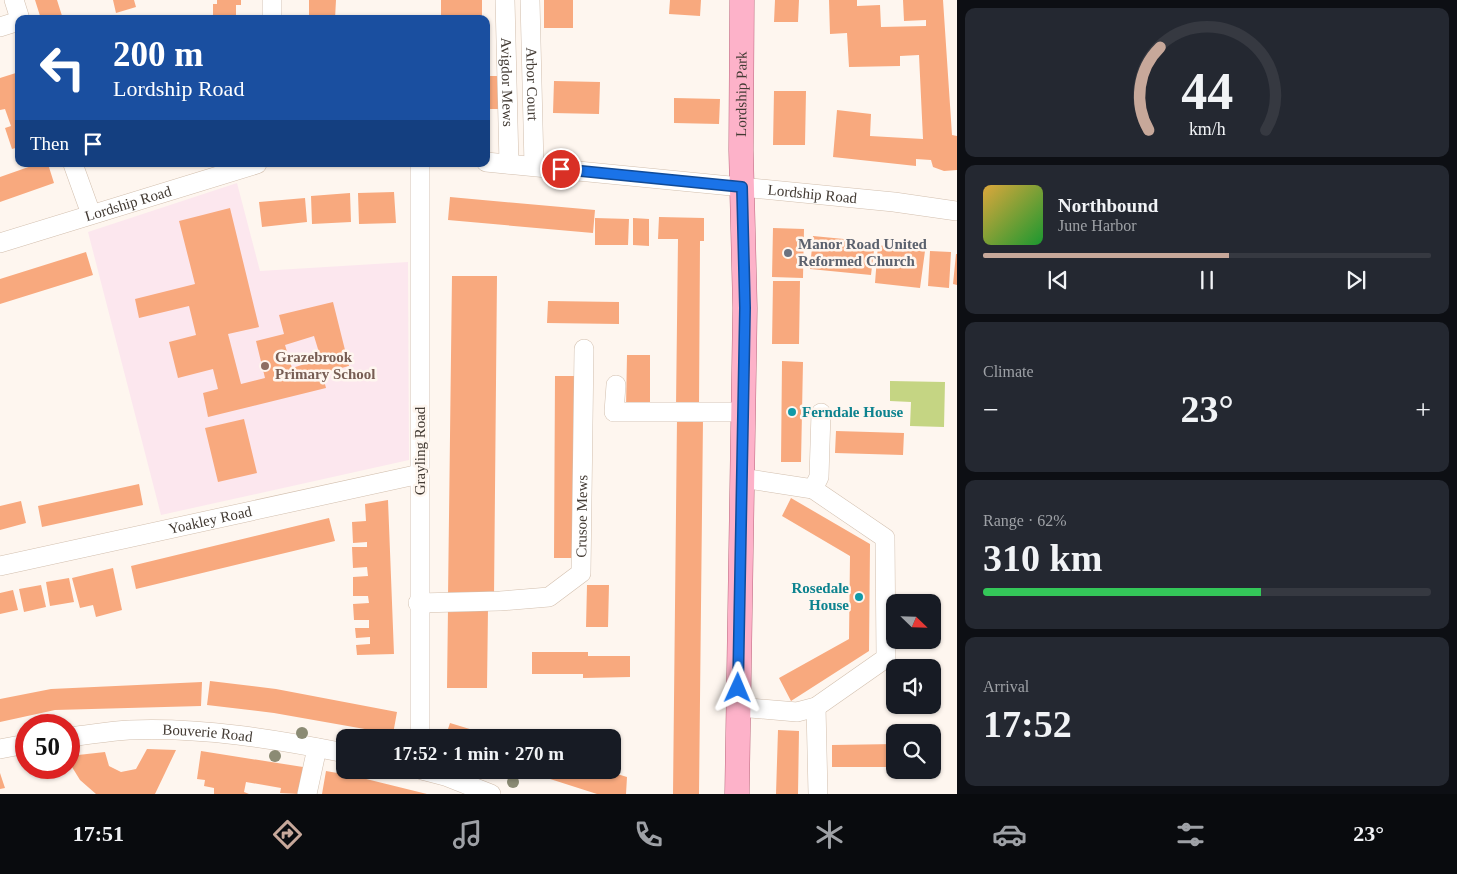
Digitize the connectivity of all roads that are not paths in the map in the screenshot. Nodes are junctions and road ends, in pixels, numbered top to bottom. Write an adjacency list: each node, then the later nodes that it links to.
1 (14, 0): 6 (street)
2 (272, 0): 7 (street)
3 (505, 0): 11 (street, Avigdor Mews)
4 (530, 0): 12 (street, Arbor Court)
5 (742, 0): 16 (main road, Lordship Park)
6 (18, 15)
7 (272, 15)
8 (15, 22): 9 (street)
9 (0, 28)
10 (490, 162): 11 (street, Lordship Road)
11 (509, 164): 12 (street, Lordship Road)
12 (534, 166): 16 (street, Lordship Road)
13 (74, 167): 18 (street)
14 (247, 167): 18 (street, Lordship Road)
15 (420, 167): 24 (street, Grayling Road)
16 (742, 187): 17 (street, Lordship Road); 22 (main road, Lordship Park)
17 (957, 211)
18 (91, 214): 19 (street, Lordship Road)
19 (0, 243)
20 (584, 350): 28 (street, Crusoe Mews)
21 (616, 385): 22 (street)
22 (743, 412): 25 (main road, Lordship Park)
23 (821, 413): 26 (street)
24 (420, 474): 27 (street, Yoakley Road); 28 (street, Grayling Road)
25 (742, 478): 26 (street); 29 (main road, Lordship Park)
26 (813, 489): 30 (street)
27 (0, 566)
28 (418, 603): 31 (street, Grayling Road)
29 (738, 707): 30 (street); 40 (main road, Lordship Park)
30 (816, 707): 41 (street)
31 (420, 729)
32 (80, 736): 34 (street, Bouverie Road)
33 (15, 746): 35 (street)
34 (317, 748): 36 (street, Bouverie Road); 38 (street)
35 (0, 749)
36 (336, 751)
37 (452, 779): 39 (street)
38 (307, 794)
39 (488, 794)
40 (737, 794)
41 (818, 794)

